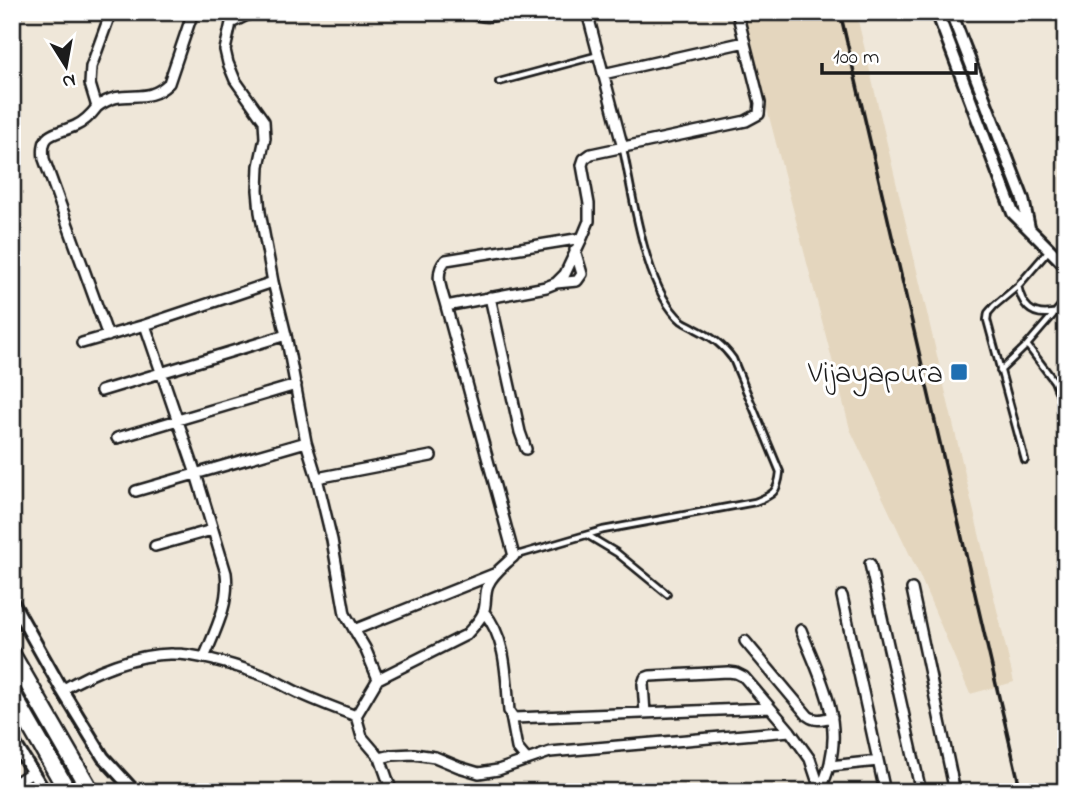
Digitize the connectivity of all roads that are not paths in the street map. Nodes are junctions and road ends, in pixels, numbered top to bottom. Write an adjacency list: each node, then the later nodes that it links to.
1 (18, 12): 12 (street)
2 (111, 12): 18 (street)
3 (193, 12): 18 (street)
4 (235, 12): 13 (street)
5 (253, 12): 13 (street)
6 (460, 12): 7 (lane)
7 (516, 12)
8 (587, 12): 15 (street)
9 (737, 12): 14 (street)
10 (937, 12): 20 (street)
11 (951, 12): 20 (street)
12 (12, 15)
13 (231, 23): 26 (street)
14 (745, 42): 16 (street); 19 (street)
15 (598, 55): 16 (street); 17 (lane)
16 (603, 74): 19 (street)
17 (499, 82)
18 (97, 107): 35 (street)
19 (623, 148): 21 (street); 53 (lane)
20 (1029, 228): 23 (street)
21 (582, 238): 22 (street); 24 (street)
22 (565, 240): 24 (street); 31 (street)
23 (1050, 249): 25 (street); 28 (lane)
24 (576, 250): 27 (street); 27 (street)
25 (1066, 266)
26 (273, 282): 33 (street); 34 (street)
27 (556, 283): 29 (street)
28 (1018, 286): 32 (lane); 38 (lane)
29 (490, 297): 31 (street); 46 (street)
30 (1066, 300): 32 (lane)
31 (446, 306): 55 (street)
32 (1054, 313): 37 (lane)
33 (145, 325): 35 (street); 39 (street)
34 (286, 335): 39 (street); 40 (street)
35 (108, 336): 36 (street)
36 (82, 344)
37 (1027, 345): 38 (lane); 42 (lane)
38 (1000, 371): 48 (lane)
39 (162, 372): 41 (street); 43 (street)
40 (296, 385): 43 (street); 45 (street)
41 (101, 391)
42 (1066, 411)
43 (178, 419): 44 (street); 49 (street)
44 (117, 438)
45 (306, 442): 49 (street); 50 (street)
46 (526, 449)
47 (431, 456): 50 (street)
48 (1025, 460)
49 (196, 474): 51 (street); 52 (street)
50 (317, 478): 63 (street)
51 (136, 491)
52 (212, 530): 54 (street); 67 (street)
53 (587, 535): 55 (lane); 59 (lane)
54 (155, 546)
55 (514, 556): 57 (street)
56 (870, 564): 92 (street)
57 (495, 573): 62 (street); 63 (street)
58 (912, 589): 93 (street)
59 (667, 594)
60 (842, 596): 80 (street)
61 (12, 601): 69 (street)
62 (484, 612): 68 (street); 74 (street)
63 (354, 630): 68 (street)
64 (801, 630): 75 (street)
65 (745, 641): 75 (street)
66 (12, 655): 87 (highway)
67 (204, 658): 69 (street); 73 (street)
68 (378, 679): 73 (street)
69 (62, 690): 88 (street)
70 (12, 694): 86 (highway)
71 (770, 708): 72 (street); 72 (street); 76 (street)
72 (645, 713): 74 (street)
73 (356, 716): 78 (street)
74 (511, 716): 79 (street)
75 (832, 717): 81 (street)
76 (790, 731): 79 (street); 84 (street)
77 (12, 739): 82 (street)
78 (380, 758): 79 (street); 89 (street)
79 (527, 760)
80 (878, 761): 81 (street); 91 (street)
81 (830, 766): 84 (street)
82 (32, 772): 83 (street); 85 (street)
83 (12, 785)
84 (821, 790): 90 (lane)
85 (45, 792)
86 (68, 792)
87 (91, 792)
88 (135, 792)
89 (391, 792)
90 (800, 792)
91 (885, 792)
92 (921, 792)
93 (955, 792)

